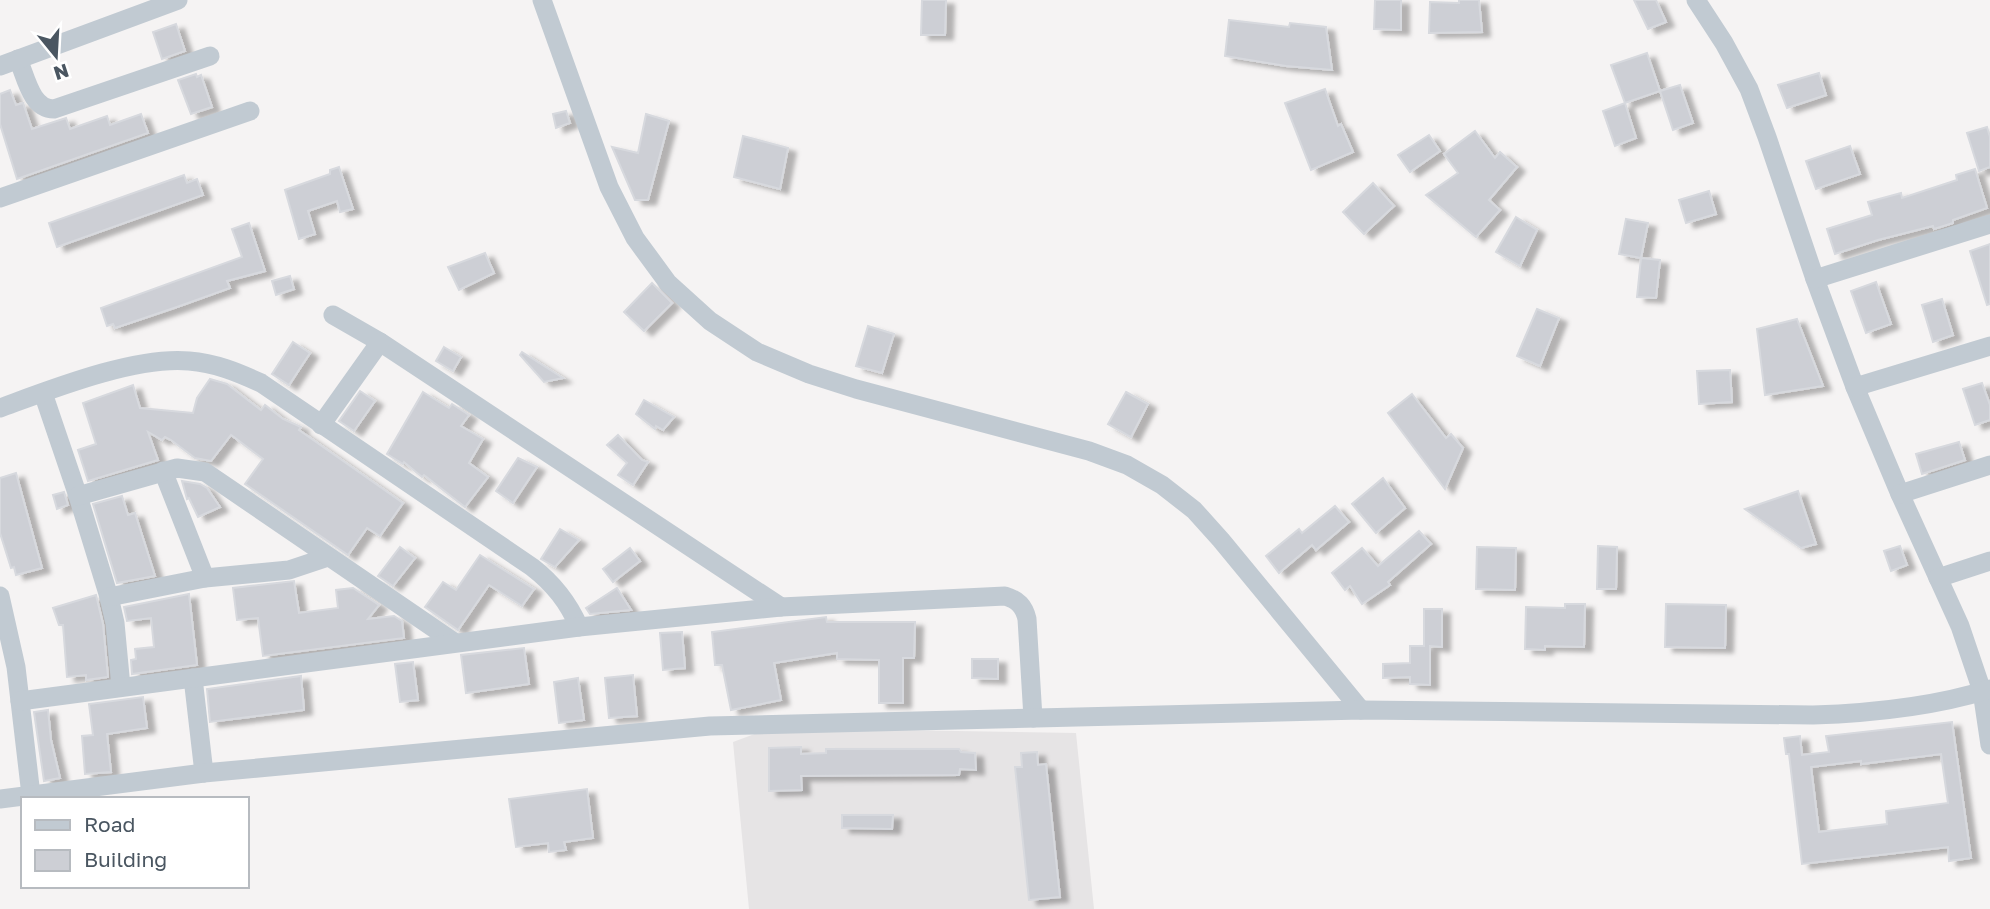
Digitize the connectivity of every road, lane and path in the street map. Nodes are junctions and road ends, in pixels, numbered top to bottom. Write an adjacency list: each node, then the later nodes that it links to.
1 (178, 0): 5 (street)
2 (542, 0): 34 (street)
3 (1696, 0): 9 (street)
4 (210, 56): 5 (street)
5 (9, 62)
6 (250, 111): 7 (street)
7 (0, 198)
8 (1990, 224): 9 (street)
9 (1815, 279): 13 (street)
10 (333, 315): 11 (street)
11 (380, 342): 16 (street); 27 (street)
12 (1990, 346): 13 (street)
13 (1855, 387): 19 (street)
14 (43, 393): 15 (street); 16 (street); 20 (street)
15 (0, 408)
16 (321, 425): 28 (street)
17 (1990, 465): 19 (street)
18 (163, 471): 20 (street); 21 (street); 23 (street)
19 (1900, 494): 24 (street)
20 (78, 496): 26 (street)
21 (328, 557): 23 (street); 29 (street)
22 (1990, 561): 24 (street)
23 (205, 578): 26 (street)
24 (1938, 578): 32 (street)
25 (0, 596): 33 (street)
26 (109, 597): 31 (street)
27 (781, 607): 28 (street); 35 (street)
28 (579, 627): 29 (street)
29 (454, 642): 30 (street)
30 (193, 678): 31 (street); 37 (street)
31 (121, 687): 33 (street)
32 (1986, 690): 34 (street); 36 (street)
33 (20, 701): 38 (street)
34 (1361, 710): 35 (street)
35 (1033, 718): 37 (street)
36 (1990, 745)
37 (204, 774): 38 (street)
38 (30, 794): 39 (street)
39 (0, 799)

